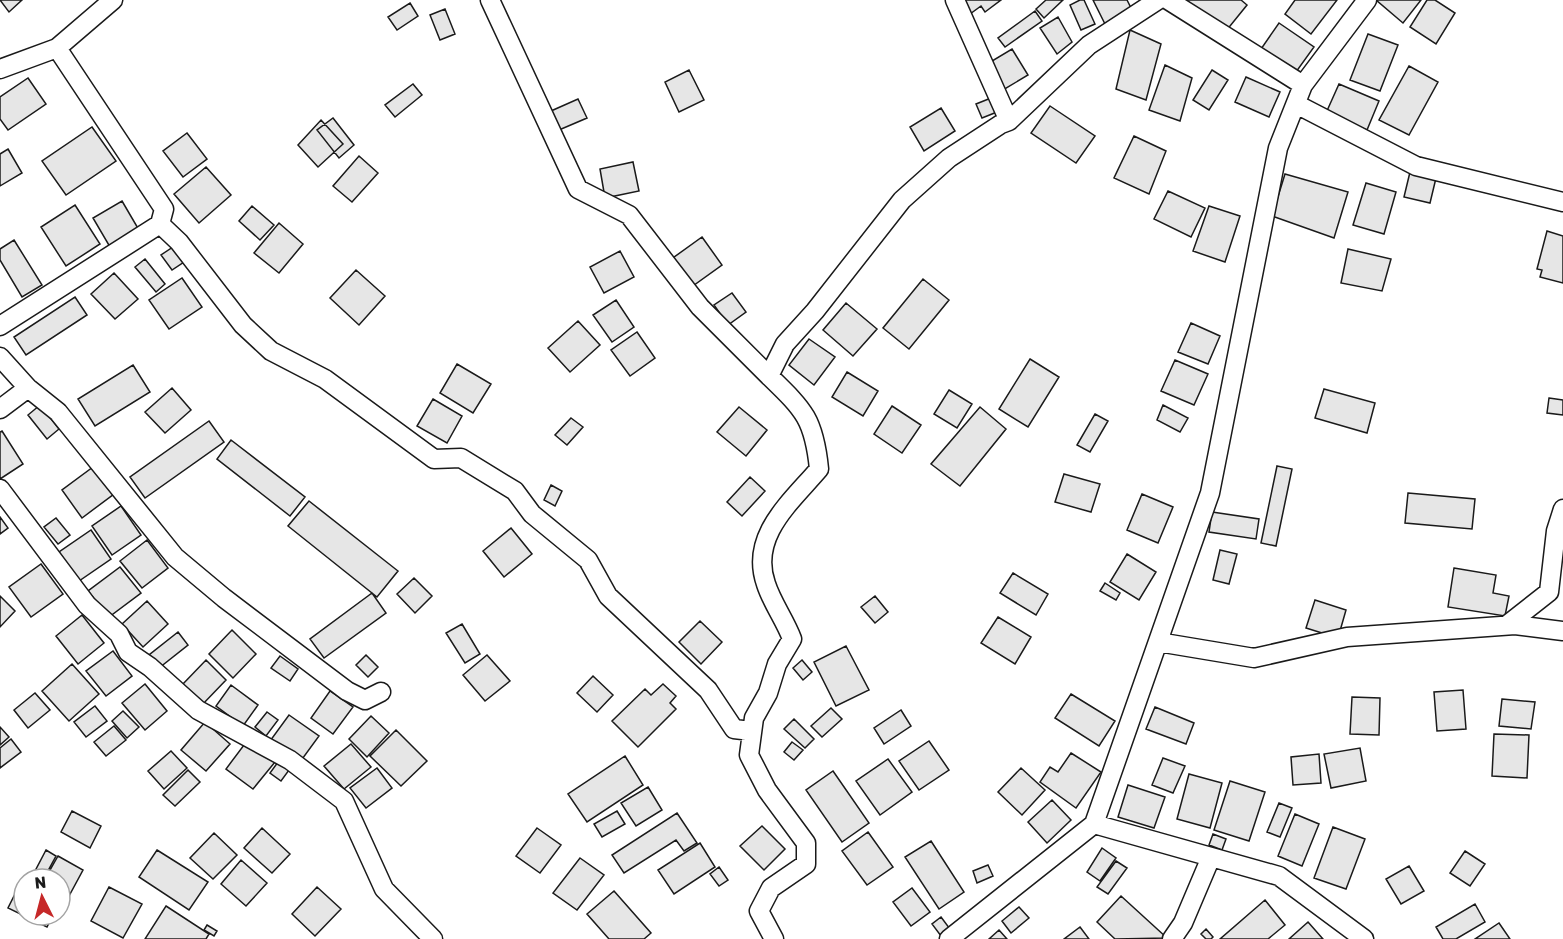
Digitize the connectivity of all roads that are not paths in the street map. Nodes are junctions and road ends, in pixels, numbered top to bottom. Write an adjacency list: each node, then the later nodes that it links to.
1 (113, 0): 7 (street)
2 (490, 0): 16 (street)
3 (955, 0): 11 (street)
4 (1155, 0): 11 (street)
5 (1168, 0): 9 (street)
6 (1367, 0): 9 (street)
7 (57, 48): 8 (street); 13 (street)
8 (0, 69)
9 (1303, 85): 10 (street)
10 (1296, 104): 12 (street); 23 (street)
11 (1009, 121): 16 (street)
12 (1563, 202)
13 (160, 224): 14 (street); 25 (street)
14 (0, 326)
15 (0, 357): 17 (street)
16 (769, 376): 25 (street)
17 (28, 388): 18 (street); 24 (street)
18 (0, 409)
19 (0, 489): 28 (street)
20 (1563, 509): 21 (street)
21 (1507, 625): 22 (street); 23 (street)
22 (1563, 631)
23 (1158, 642): 26 (street)
24 (381, 692)
25 (750, 731): 29 (street)
26 (1094, 824): 27 (street); 30 (street)
27 (1211, 857): 31 (street); 32 (street)
28 (433, 939)
29 (774, 939)
30 (949, 939)
31 (1172, 939)
32 (1364, 939)

